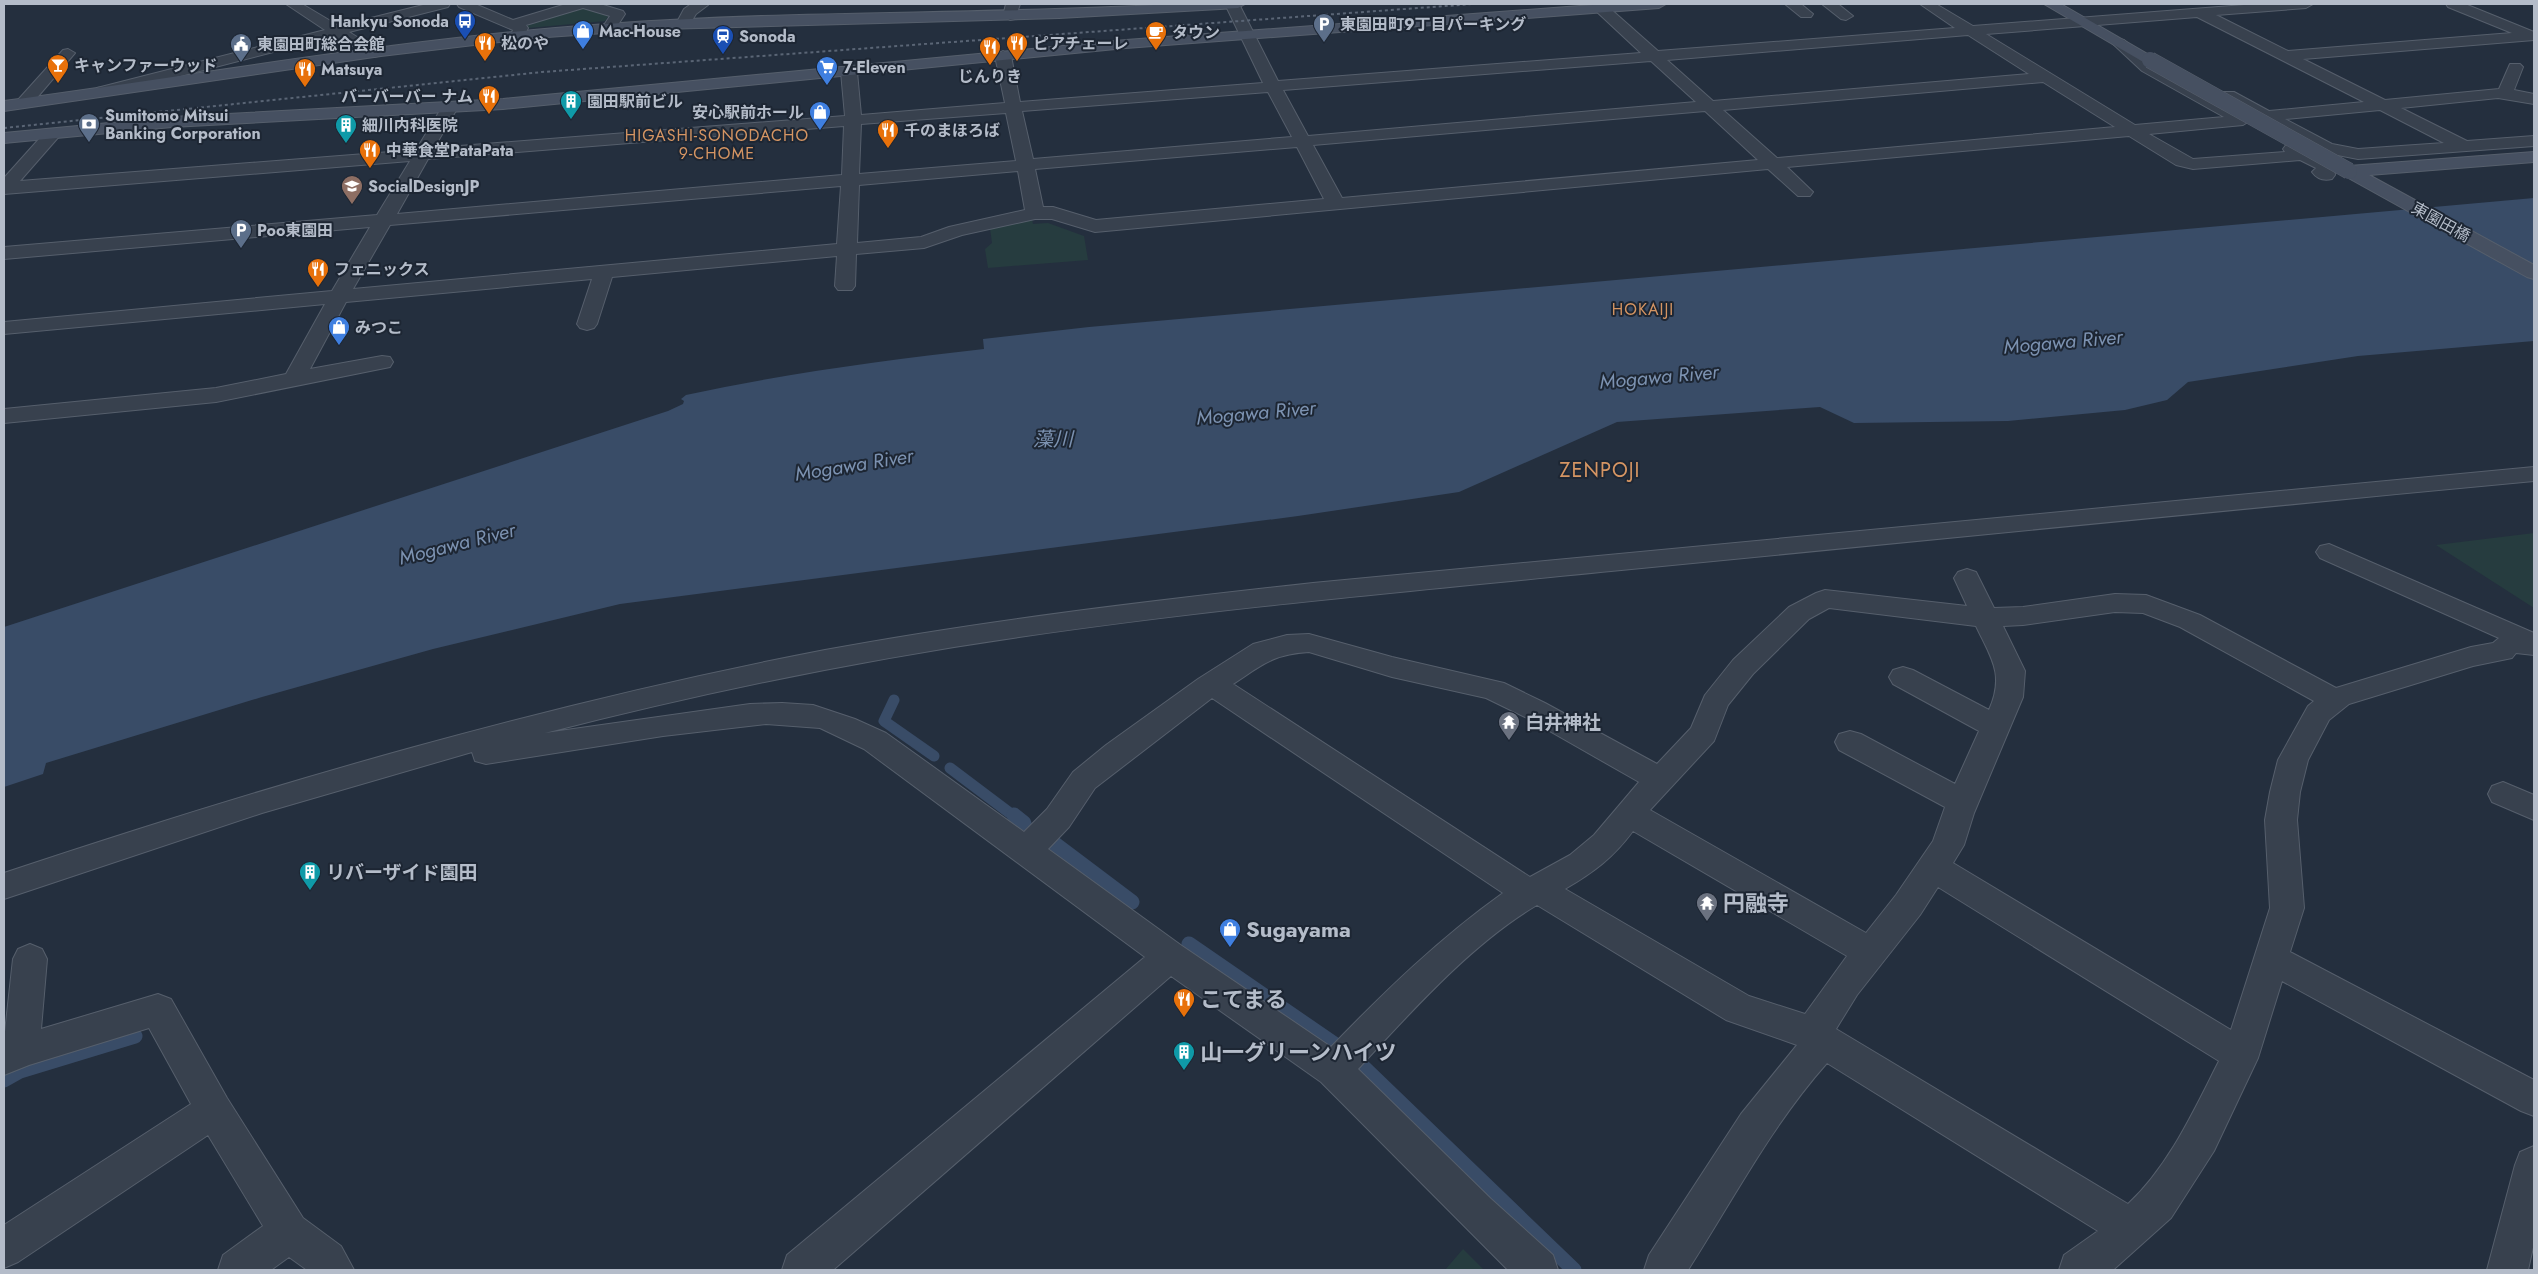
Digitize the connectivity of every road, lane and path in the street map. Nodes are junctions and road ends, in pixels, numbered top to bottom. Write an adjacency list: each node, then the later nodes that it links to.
1 (292, 4): 25 (street)
2 (443, 4): 25 (street)
3 (464, 4): 26 (street)
4 (580, 4): 26 (street)
5 (586, 4): 24 (street)
6 (1232, 4): 7 (street); 18 (street); 28 (street)
7 (1238, 4)
8 (1659, 4): 17 (street)
9 (1792, 4): 20 (street)
10 (1829, 4): 21 (street)
11 (1927, 4): 27 (street)
12 (2051, 4): 22 (street, 東園田橋)
13 (2181, 4): 19 (street)
14 (2306, 4): 19 (street)
15 (2454, 4): 29 (street)
16 (702, 5): 23 (street)
17 (1601, 8): 28 (street); 34 (street)
18 (1012, 10): 23 (street)
19 (2198, 12): 22 (street); 35 (street)
20 (1806, 14)
21 (1846, 16)
22 (2082, 22): 27 (street); 30 (street, 東園田橋)
23 (683, 24): 24 (street)
24 (609, 28): 26 (street)
25 (338, 30): 32 (street); 40 (street)
26 (516, 30): 32 (street)
27 (1972, 31): 34 (street); 38 (street)
28 (1245, 34): 33 (street); 39 (street)
29 (2533, 36): 35 (street)
30 (2119, 43): 49 (street); 50 (street); 64 (street, 東園田橋, bridge)
31 (68, 53): 43 (street)
32 (373, 53): 40 (street)
33 (1004, 56): 36 (street); 45 (street)
34 (1653, 56): 39 (street); 46 (street)
35 (2286, 56): 47 (street)
36 (849, 72): 48 (street); 51 (street)
37 (2518, 72): 41 (street)
38 (2045, 77): 46 (street); 52 (street)
39 (1274, 87): 45 (street); 55 (street)
40 (88, 95): 43 (street)
41 (2504, 95): 42 (street); 47 (street)
42 (2534, 99)
43 (23, 104): 44 (street)
44 (4, 106)
45 (1013, 106): 51 (street); 63 (street)
46 (1710, 106): 55 (street); 62 (street)
47 (2383, 106): 49 (street); 57 (street)
48 (450, 107): 53 (street); 60 (street)
49 (2266, 116): 50 (street); 58 (street)
50 (2240, 119): 52 (street); 59 (street)
51 (853, 120): 60 (street); 66 (street)
52 (2132, 130): 59 (street); 62 (street)
53 (54, 133): 54 (street); 67 (street)
54 (4, 138)
55 (1302, 140): 63 (street); 69 (street)
56 (2534, 141): 57 (street)
57 (2464, 146): 58 (street)
58 (2327, 148): 59 (street)
59 (2297, 151): 65 (street)
60 (424, 154): 67 (street); 71 (street)
61 (2534, 157): 64 (street)
62 (1771, 163): 68 (street); 69 (street)
63 (1024, 164): 66 (street); 70 (street)
64 (2349, 171): 75 (street, 東園田橋)
65 (2326, 175)
66 (850, 180): 71 (street); 72 (street)
67 (4, 188)
68 (1804, 192)
69 (1336, 204): 70 (street)
70 (1035, 213): 72 (street)
71 (384, 219): 73 (street); 77 (street)
72 (847, 249): 74 (street); 76 (street)
73 (4, 253)
74 (604, 271): 77 (street); 78 (street)
75 (2534, 273)
76 (845, 286)
77 (340, 295): 79 (street); 81 (street)
78 (587, 324)
79 (4, 328)
80 (382, 362): 81 (street)
81 (284, 381): 82 (street)
82 (4, 416)
83 (2534, 474): 92 (street)
84 (2329, 552): 87 (street)
85 (1968, 578): 86 (street)
86 (1984, 617): 90 (street); 91 (street); 94 (street)
87 (2531, 646): 90 (street)
88 (1903, 676): 91 (street)
89 (1212, 684): 94 (street); 99 (street); 102 (street)
90 (2335, 700): 106 (street)
91 (1997, 728): 96 (street)
92 (473, 740): 99 (street); 101 (street)
93 (1850, 742): 96 (street)
94 (1660, 780): 98 (street)
95 (2503, 794): 97 (street)
96 (1964, 802): 100 (street)
97 (2534, 808)
98 (1629, 813): 102 (street); 103 (street)
99 (1027, 850): 104 (street)
100 (1934, 868): 103 (street); 109 (street)
101 (4, 886)
102 (1534, 892): 107 (street); 110 (street)
103 (1870, 953): 107 (street)
104 (1170, 956): 110 (street); 119 (street)
105 (30, 959): 108 (street)
106 (2272, 959): 109 (street); 111 (street)
107 (1819, 1038): 114 (street); 121 (street)
108 (12, 1055): 112 (street)
109 (2241, 1055): 114 (street)
110 (1334, 1070): 120 (street)
111 (2534, 1099)
112 (214, 1110): 115 (street); 116 (street)
113 (2534, 1164): 123 (street)
114 (2131, 1228): 122 (street)
115 (289, 1232): 117 (street); 118 (street)
116 (4, 1248)
117 (238, 1270)
118 (334, 1270)
119 (802, 1270)
120 (1538, 1270)
121 (1664, 1270)
122 (2079, 1270)
123 (2507, 1270)

